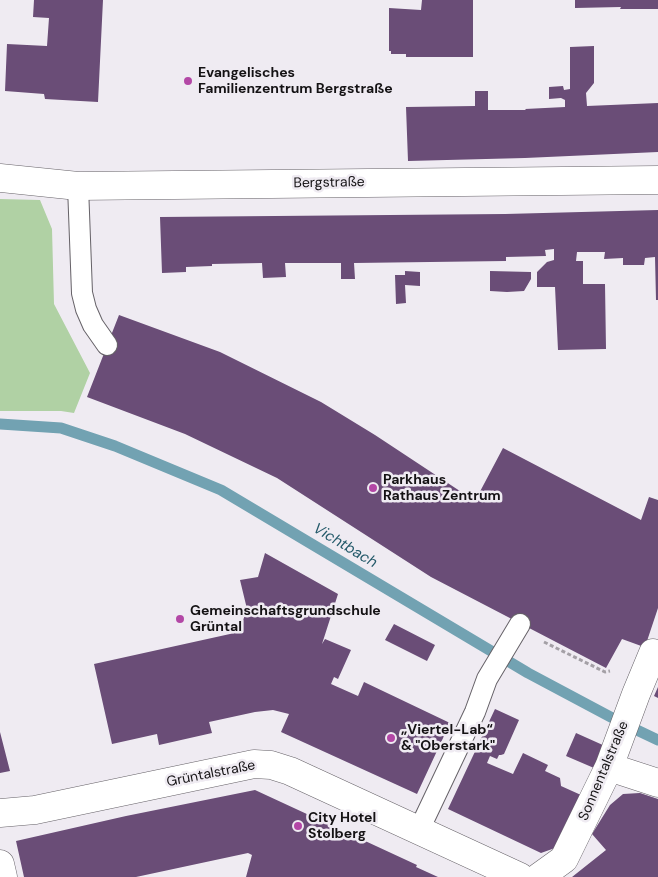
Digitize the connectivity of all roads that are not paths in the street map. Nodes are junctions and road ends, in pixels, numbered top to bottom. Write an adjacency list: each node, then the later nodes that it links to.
1 (0, 178): 3 (street, Bergstraße)
2 (658, 180): 3 (street, Bergstraße)
3 (78, 186): 4 (lane)
4 (107, 345)
5 (517, 629): 10 (lane)
6 (653, 653): 7 (street, Sonnentalstraße)
7 (612, 758): 8 (street); 14 (street, Sonnentalstraße)
8 (658, 783)
9 (0, 813): 10 (street, Grüntalstraße)
10 (419, 830): 13 (street, Grüntalstraße)
11 (0, 864): 12 (street)
12 (3, 877)
13 (520, 877)
14 (539, 877)

